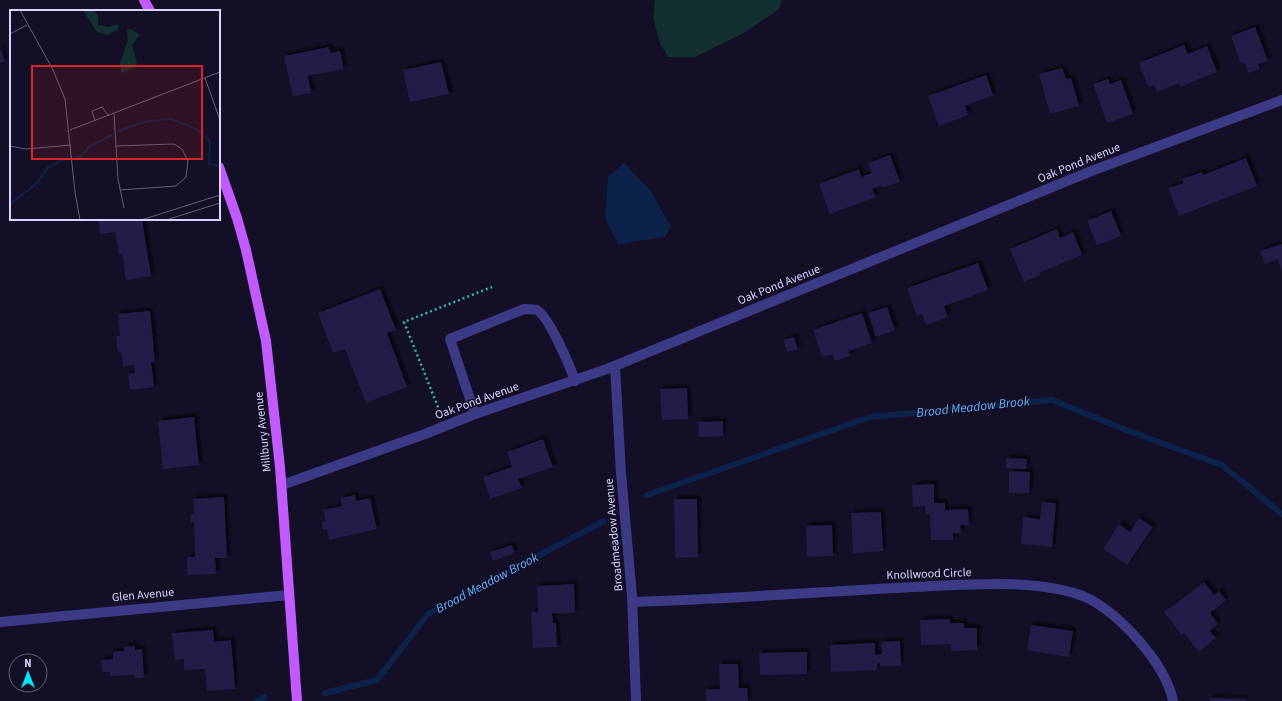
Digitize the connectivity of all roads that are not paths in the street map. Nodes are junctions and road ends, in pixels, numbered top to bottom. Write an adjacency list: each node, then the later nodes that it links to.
1 (144, 0): 2 (main road)
2 (149, 10)
3 (1282, 100): 5 (street, Oak Pond Avenue)
4 (220, 170): 8 (main road, Millbury Avenue)
5 (616, 366): 6 (street, Oak Pond Avenue); 10 (street, Broadmeadow Avenue)
6 (575, 381): 7 (street, Oak Pond Avenue); 7 (street)
7 (475, 414): 8 (street, Oak Pond Avenue)
8 (282, 485): 9 (main road, Millbury Avenue)
9 (289, 595): 11 (street, Glen Avenue); 12 (main road, Millbury Avenue)
10 (633, 602): 13 (street, Broadmeadow Avenue); 14 (street, Knollwood Circle)
11 (0, 622)
12 (297, 701)
13 (636, 701)
14 (1173, 701)

